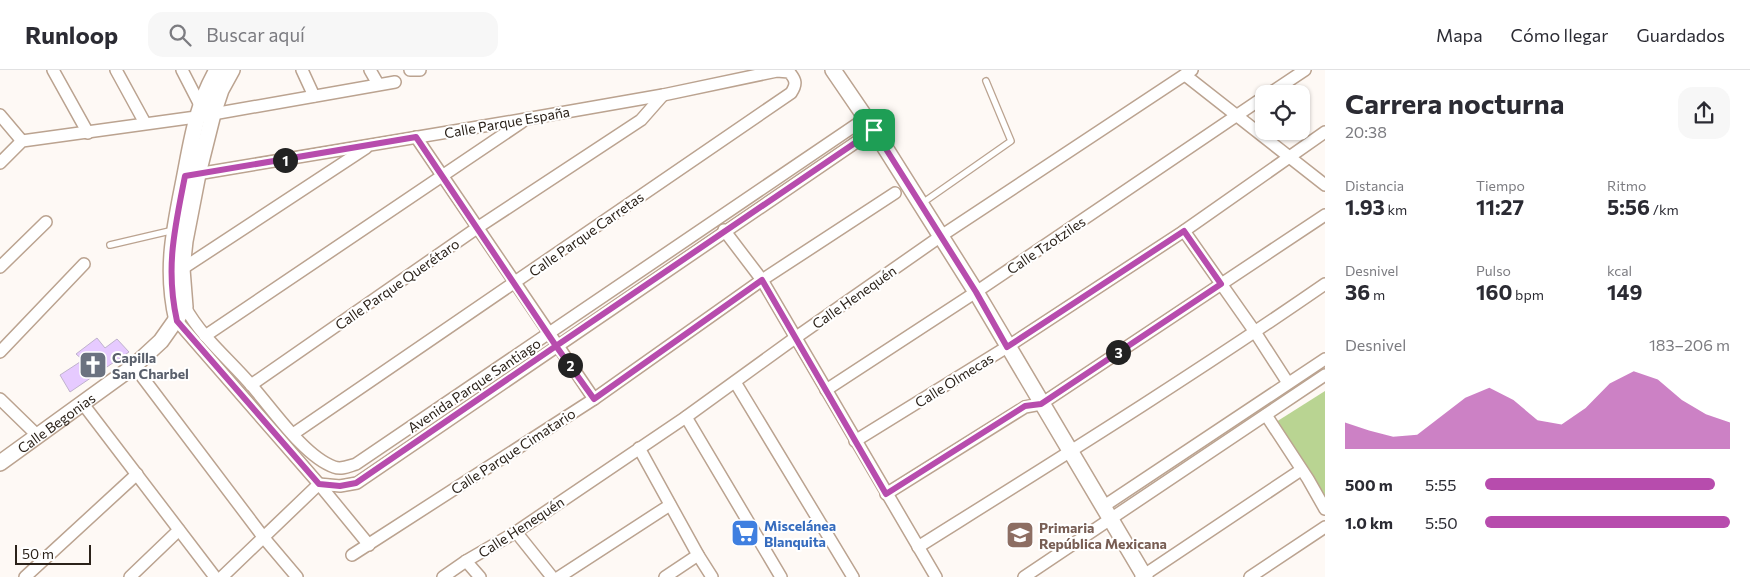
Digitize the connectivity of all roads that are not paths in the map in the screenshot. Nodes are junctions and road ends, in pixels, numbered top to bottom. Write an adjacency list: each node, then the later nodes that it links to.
1 (53, 70): 28 (street)
2 (116, 70): 25 (street)
3 (182, 70): 21 (street)
4 (217, 70): 21 (street)
5 (232, 70): 21 (street)
6 (302, 70): 19 (street)
7 (370, 70): 16 (street)
8 (410, 70): 9 (street)
9 (420, 70)
10 (833, 70): 26 (street)
11 (1305, 70): 17 (street)
12 (1188, 72): 23 (street); 45 (street, Calle Henequén)
13 (795, 79): 18 (street, Calle Parque España); 51 (street, Calle Parque Carretas)
14 (986, 81): 38 (lane)
15 (395, 82): 16 (street)
16 (378, 84): 19 (street)
17 (1282, 85)
18 (663, 95): 24 (street, Calle Parque España); 41 (street, Calle Parque Querétaro)
19 (314, 96): 21 (street)
20 (1255, 103): 23 (street, Calle Tzotziles)
21 (203, 112): 25 (street); 34 (street)
22 (0, 116): 30 (street)
23 (1236, 116): 32 (street); 54 (street, Calle Tzotziles)
24 (526, 120): 29 (street, Calle Parque España); 35 (street)
25 (145, 123): 28 (street)
26 (870, 124): 38 (street); 43 (street, Avenida Parque Santiago); 58 (street, Avenida Parque Santiago)
27 (1325, 132): 32 (street, Calle Olmecas)
28 (88, 133): 30 (street)
29 (416, 137): 31 (street, Calle Parque España); 35 (street)
30 (22, 141): 33 (street)
31 (370, 146): 34 (street, Calle Parque España); 49 (street)
32 (1289, 157): 36 (street); 44 (street, Calle Olmecas)
33 (0, 163)
34 (191, 175): 42 (street); 49 (street)
35 (441, 176): 41 (street); 59 (street)
36 (1325, 185)
37 (894, 193): 50 (street, Calle Parque Cimatario)
38 (921, 204): 45 (street)
39 (1325, 215): 52 (street)
40 (46, 222): 48 (street)
41 (477, 228): 51 (street); 69 (street, Calle Parque Querétaro)
42 (174, 230): 46 (lane); 56 (street)
43 (724, 230): 50 (street); 61 (street, Avenida Parque Santiago)
44 (1184, 231): 52 (street); 62 (street, Calle Olmecas)
45 (941, 236): 54 (street); 60 (street, Calle Henequén)
46 (110, 245)
47 (84, 264): 63 (street)
48 (0, 267)
49 (182, 269): 55 (street)
50 (762, 280): 60 (street); 72 (street, Calle Parque Cimatario)
51 (514, 283): 58 (street); 77 (street, Calle Parque Carretas)
52 (1221, 284): 57 (street); 74 (street)
53 (1325, 284): 57 (street)
54 (976, 292): 62 (street); 70 (street, Calle Tzotziles)
55 (185, 307): 56 (street, Calle Begonias); 59 (street, Avenida Parque Santiago)
56 (177, 321): 65 (street, Calle Begonias); 85 (street)
57 (1255, 332): 68 (street); 81 (street)
58 (549, 334): 61 (street); 77 (street, Avenida Parque Santiago)
59 (205, 336): 69 (street, Avenida Parque Santiago)
60 (795, 338): 67 (street, Calle Henequén); 70 (street)
61 (556, 346): 72 (street); 85 (street, Avenida Parque Santiago)
62 (1007, 347): 74 (street); 79 (street, Calle Olmecas)
63 (0, 352)
64 (1325, 358): 68 (street)
65 (134, 366): 73 (street, Calle Begonias); 93 (street)
66 (1324, 378): 75 (street)
67 (735, 382): 76 (street, Calle Henequén); 112 (street)
68 (1288, 383): 89 (street)
69 (251, 385): 77 (street, Avenida Parque Santiago)
70 (826, 390): 79 (street)
71 (0, 399): 78 (street)
72 (594, 399): 94 (street, Calle Parque Cimatario)
73 (83, 404): 78 (street, Calle Begonias); 84 (street)
74 (1041, 404): 81 (street); 86 (street)
75 (1266, 415): 83 (street); 89 (street)
76 (686, 417): 80 (street, Calle Henequén); 111 (street)
77 (293, 434)
78 (38, 436): 82 (street, Calle Begonias)
79 (855, 441): 86 (street)
80 (639, 448): 87 (street); 92 (street, Calle Henequén)
81 (1070, 452): 89 (street); 95 (street)
82 (0, 463)
83 (1302, 470): 88 (street); 99 (street)
84 (137, 474): 91 (street); 100 (street)
85 (319, 484): 93 (street); 94 (street)
86 (886, 494): 95 (street)
87 (670, 505): 97 (street); 108 (street)
88 (1325, 509)
89 (1107, 512): 99 (street); 114 (street)
90 (1325, 527): 115 (street)
91 (179, 530): 101 (street); 102 (street)
92 (516, 532): 98 (street, Calle Henequén); 107 (street)
93 (264, 538): 103 (street); 104 (street)
94 (368, 545): 96 (street, Calle Parque Cimatario)
95 (918, 547): 113 (street)
96 (352, 555)
97 (698, 555): 109 (street); 110 (street)
98 (466, 561): 105 (street, Calle Henequén); 106 (street)
99 (1144, 576)
100 (25, 577)
101 (130, 577)
102 (215, 577)
103 (222, 577)
104 (297, 577)
105 (443, 577)
106 (480, 577)
107 (552, 577)
108 (559, 577)
109 (665, 577)
110 (712, 577)
111 (781, 577)
112 (853, 577)
113 (936, 577)
114 (1024, 577)
115 (1250, 577)

